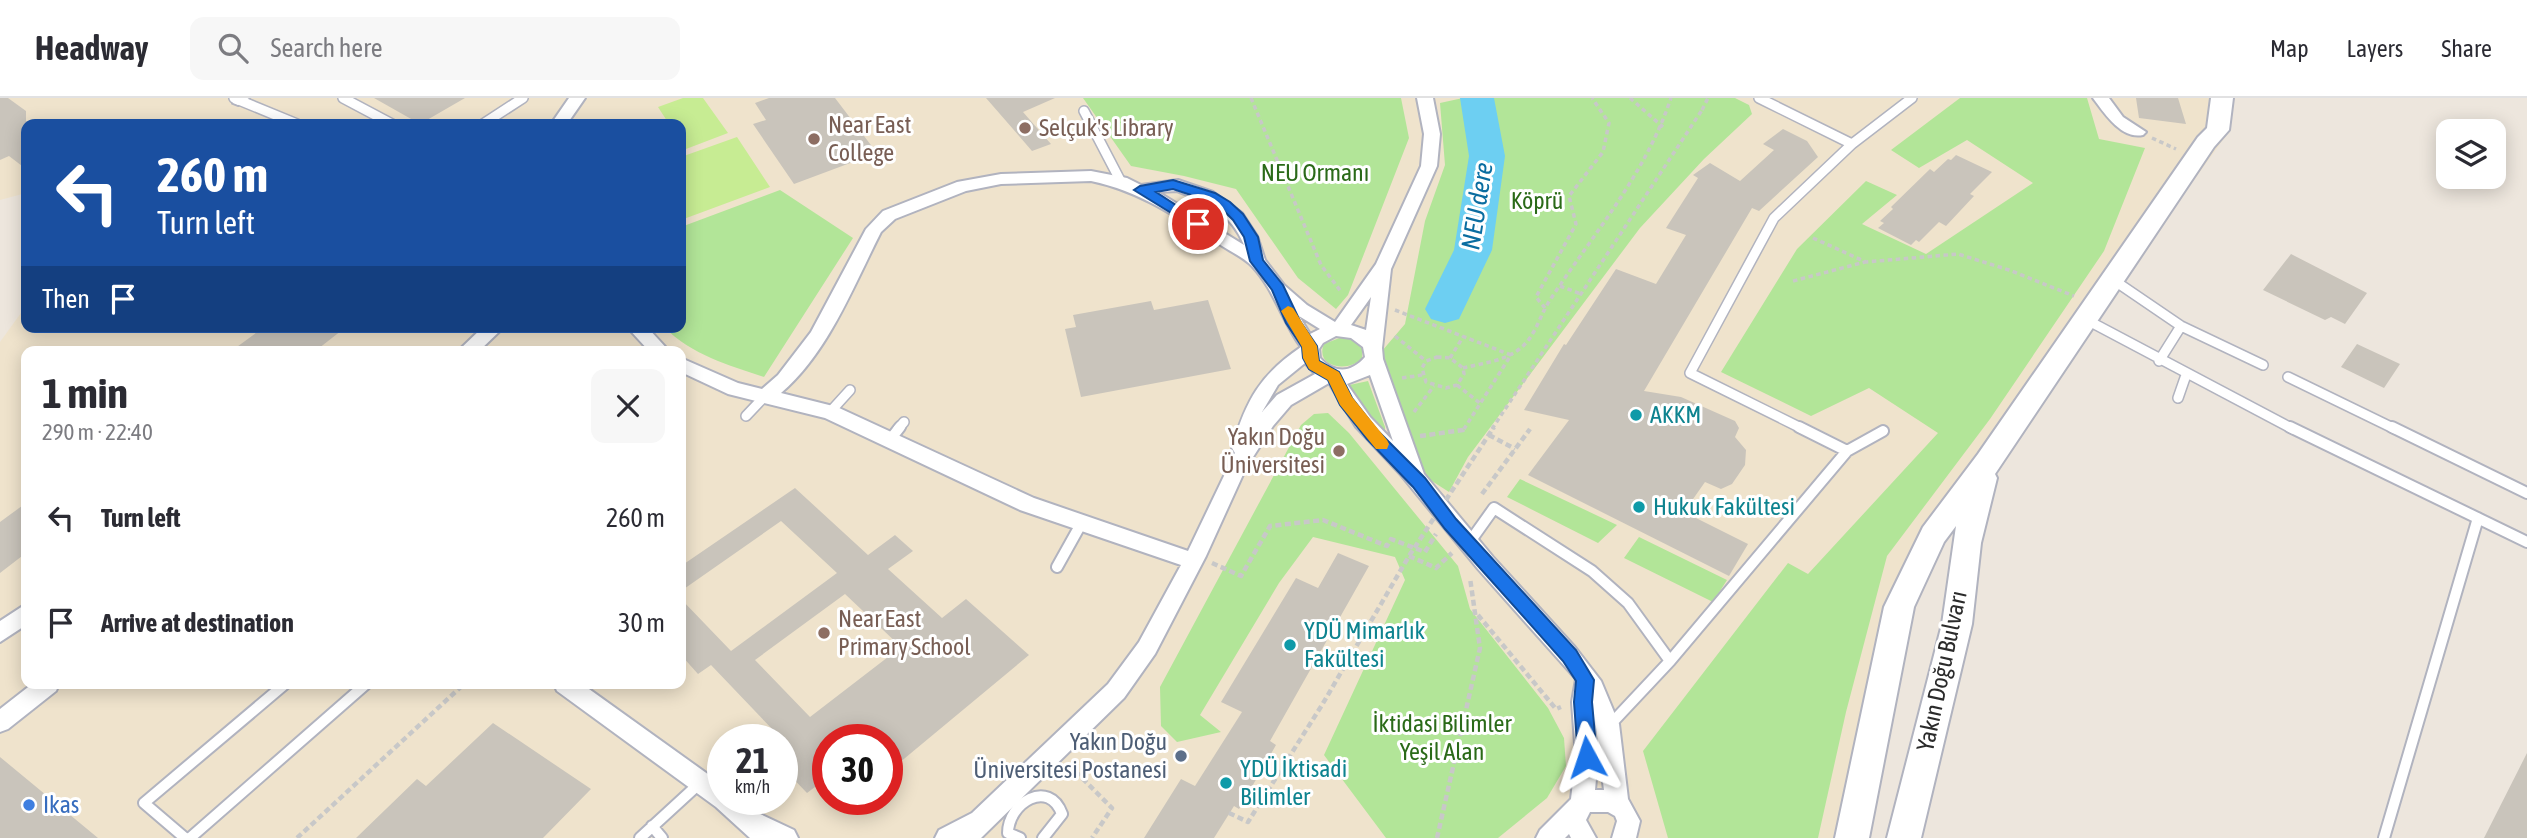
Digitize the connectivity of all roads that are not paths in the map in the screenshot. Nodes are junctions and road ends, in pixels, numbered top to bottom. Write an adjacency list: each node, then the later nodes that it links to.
1 (343, 98): 12 (lane)
2 (523, 98): 13 (lane)
3 (577, 98): 14 (street)
4 (1425, 98): 20 (street)
5 (1759, 98): 16 (lane)
6 (1912, 98): 16 (lane)
7 (2101, 98): 15 (street)
8 (2222, 98): 21 (main road)
9 (238, 99): 11 (lane)
10 (1084, 111): 17 (lane)
11 (286, 119)
12 (383, 119)
13 (491, 119)
14 (562, 119)
15 (2138, 132)
16 (1852, 144): 46 (lane)
17 (1121, 182): 18 (street); 39 (street)
18 (1140, 190): 19 (street); 19 (street)
19 (1257, 261): 22 (street)
20 (1384, 266): 25 (street); 31 (street)
21 (2112, 279): 23 (main road); 24 (lane)
22 (1278, 289): 25 (street); 30 (street)
23 (2090, 311): 32 (lane); 47 (main road)
24 (2181, 326): 32 (lane); 33 (lane)
25 (1336, 329): 30 (street); 31 (street)
26 (488, 333): 28 (street)
27 (642, 333): 29 (street)
28 (473, 346)
29 (655, 346)
30 (1310, 349): 35 (street); 48 (street)
31 (1374, 353): 35 (street); 49 (street)
32 (2159, 361): 36 (lane)
33 (2263, 365)
34 (686, 367): 39 (street)
35 (1331, 375): 48 (street); 49 (street)
36 (2186, 375): 40 (lane); 51 (lane)
37 (2288, 377): 50 (lane)
38 (850, 390): 41 (lane)
39 (764, 397): 41 (street); 42 (lane)
40 (2178, 398)
41 (830, 412): 45 (street)
42 (746, 416)
43 (904, 422): 45 (lane)
44 (1882, 432): 46 (lane)
45 (889, 440): 52 (street)
46 (1847, 451): 59 (lane)
47 (1988, 462): 87 (main road); 88 (main road, Yakın Doğu Bulvarı)
48 (1238, 466): 55 (street)
49 (1419, 483): 54 (street)
50 (2527, 493)
51 (2478, 518): 53 (lane); 89 (lane)
52 (1081, 524): 55 (street); 56 (lane)
53 (2527, 542)
54 (1465, 552): 59 (lane); 60 (street)
55 (1195, 559): 69 (street)
56 (1057, 567)
57 (21, 617): 58 (street)
58 (0, 633)
59 (1670, 661): 66 (lane)
60 (1586, 680): 66 (street); 71 (street)
61 (42, 689): 65 (street)
62 (279, 689): 76 (lane)
63 (360, 689): 76 (lane)
64 (572, 689): 67 (street)
65 (0, 722)
66 (1607, 728): 70 (street)
67 (701, 782): 68 (street); 74 (lane)
68 (707, 787)
69 (1010, 803): 75 (street); 82 (lane); 83 (lane)
70 (1617, 805): 71 (street); 86 (street)
71 (1579, 808): 84 (street); 85 (street)
72 (743, 815): 73 (street)
73 (749, 820): 79 (street); 80 (street)
74 (652, 826): 77 (lane); 78 (lane)
75 (974, 829): 81 (street)
76 (188, 838)
77 (639, 838)
78 (662, 838)
79 (765, 838)
80 (786, 838)
81 (947, 838)
82 (1020, 838)
83 (1043, 838)
84 (1548, 838)
85 (1584, 838)
86 (1624, 838)
87 (1852, 838)
88 (1904, 838)
89 (2384, 838)

